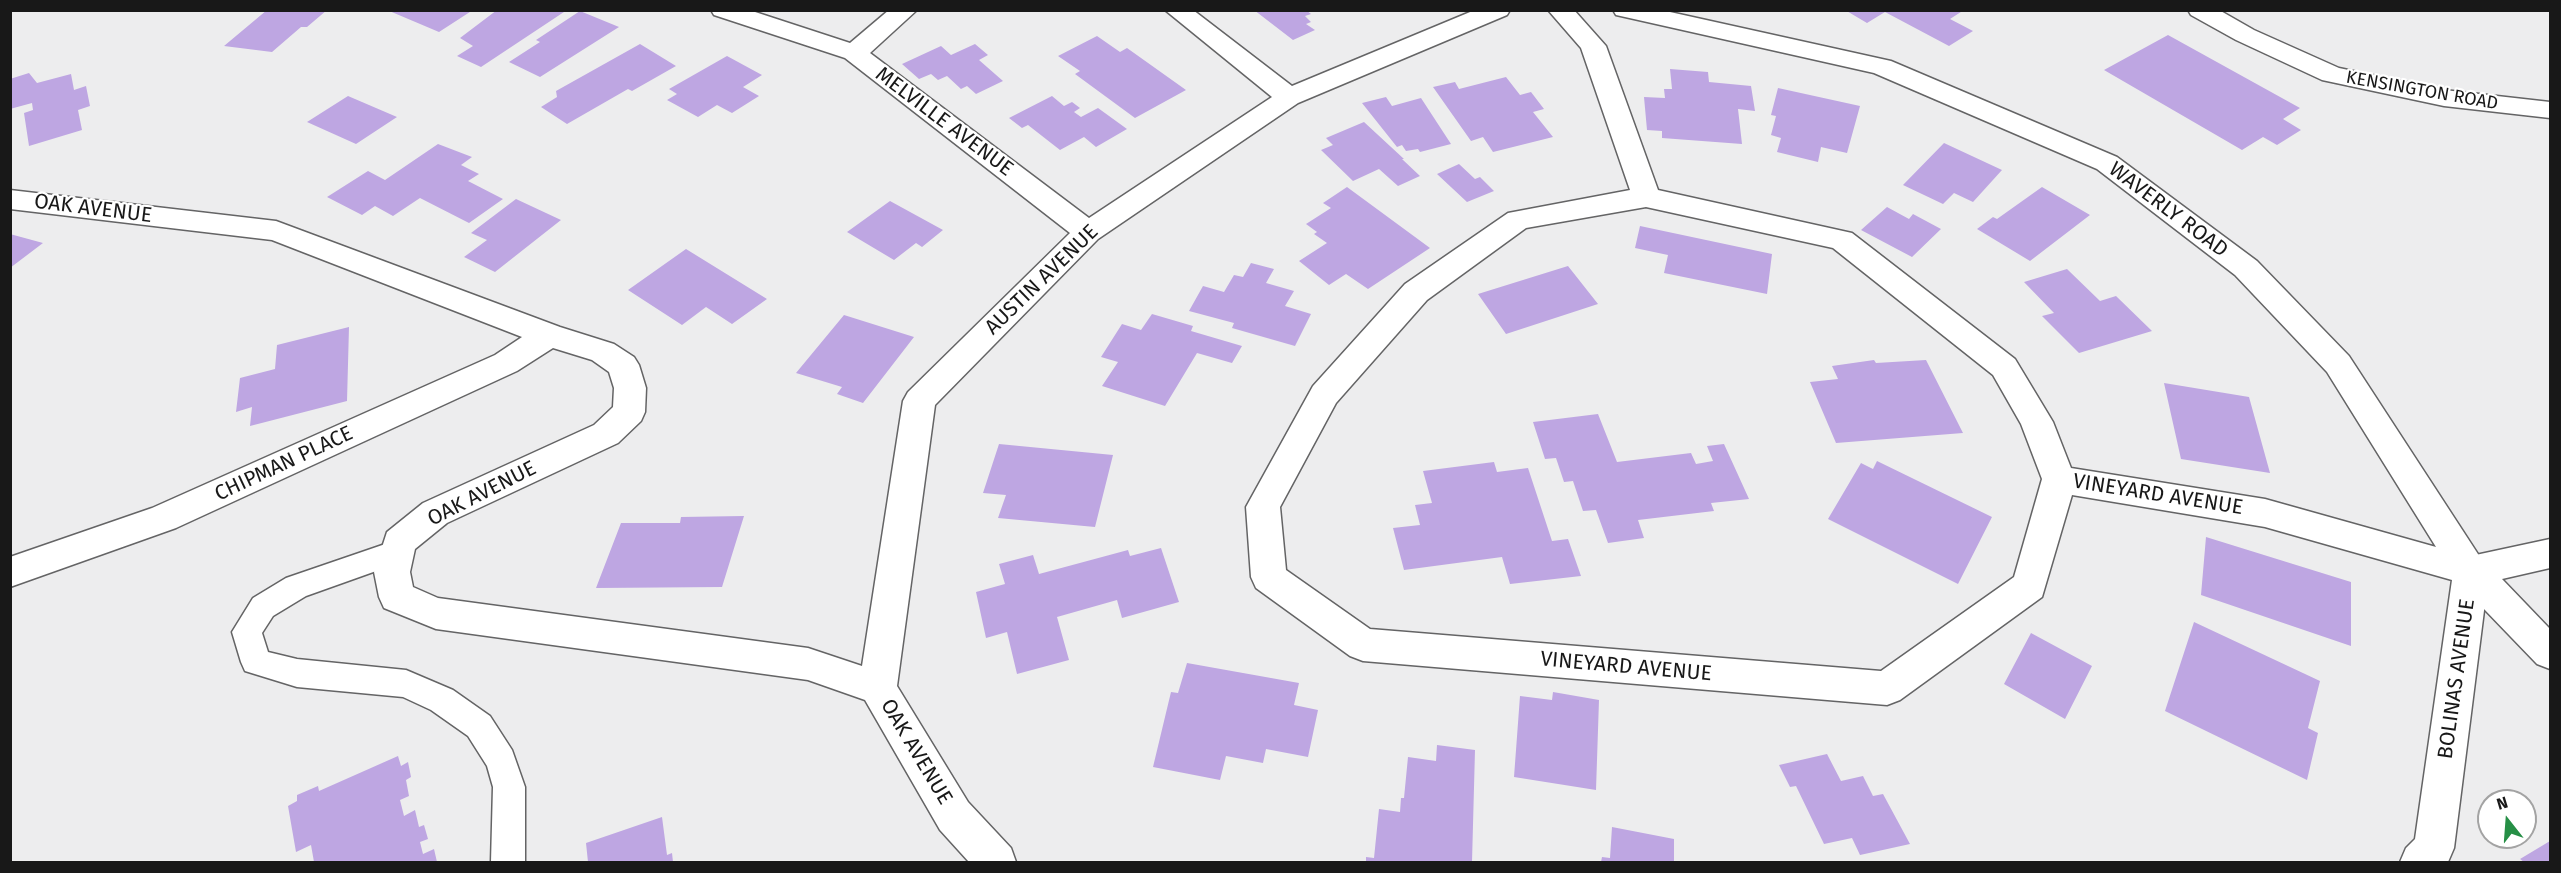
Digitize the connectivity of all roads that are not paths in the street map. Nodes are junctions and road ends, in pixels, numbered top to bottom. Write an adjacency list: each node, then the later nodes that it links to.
1 (723, 10): 8 (street)
2 (905, 10): 8 (street, MELVILLE AVENUE)
3 (1177, 10): 9 (street)
4 (1498, 10): 9 (street, AUSTIN AVENUE)
5 (1560, 10): 11 (street)
6 (1625, 10): 18 (street, WAVERLY ROAD)
7 (2200, 10): 10 (street, KENSINGTON ROAD)
8 (854, 53): 13 (street, MELVILLE AVENUE)
9 (1289, 97): 13 (street, AUSTIN AVENUE)
10 (2550, 110)
11 (1646, 197): 15 (street, VINEYARD AVENUE); 15 (street, VINEYARD AVENUE)
12 (10, 199): 14 (street, OAK AVENUE)
13 (1088, 232): 21 (street, AUSTIN AVENUE)
14 (549, 334): 16 (street, OAK AVENUE); 19 (street, CHIPMAN PLACE)
15 (2059, 479): 18 (street, VINEYARD AVENUE)
16 (397, 552): 21 (street, OAK AVENUE); 22 (lane)
17 (2550, 554): 18 (street, BOLINAS AVENUE)
18 (2471, 571): 20 (street, WAVERLY ROAD); 24 (street, BOLINAS AVENUE)
19 (10, 572)
20 (2550, 652)
21 (878, 688): 23 (street, OAK AVENUE)
22 (508, 862)
23 (996, 862)
24 (2421, 862)

